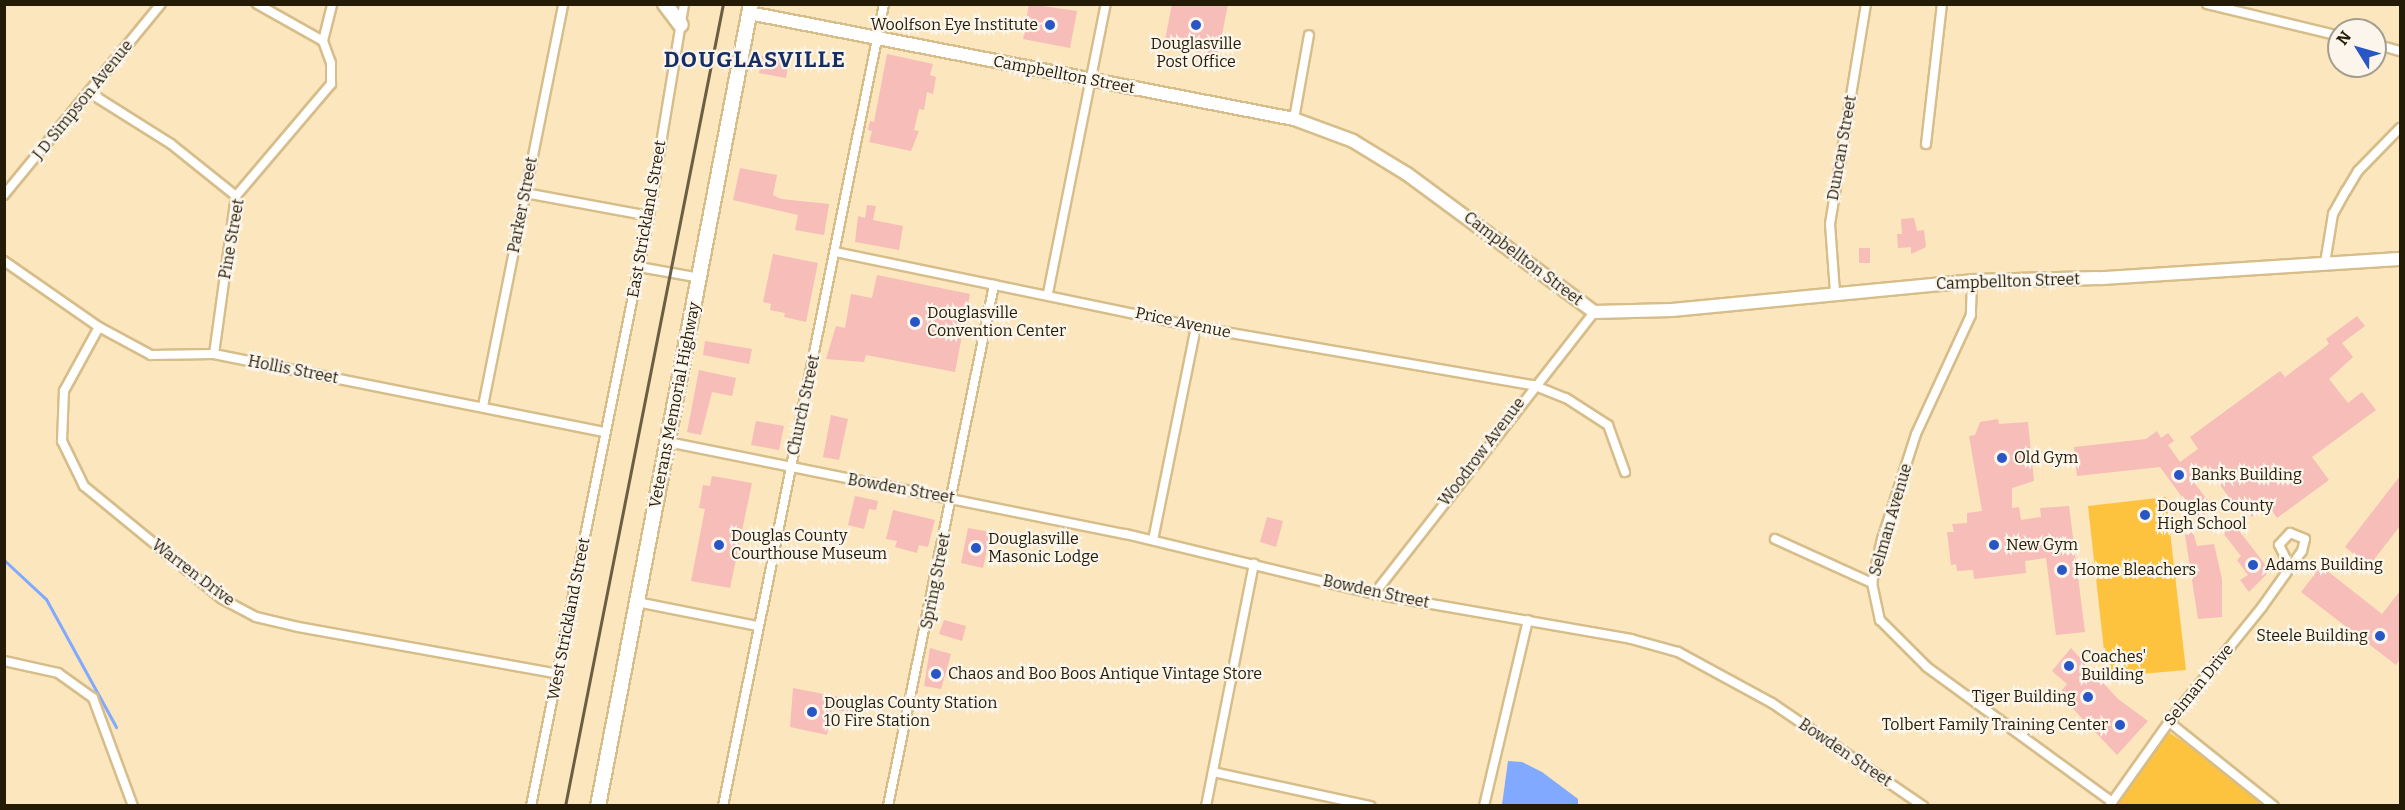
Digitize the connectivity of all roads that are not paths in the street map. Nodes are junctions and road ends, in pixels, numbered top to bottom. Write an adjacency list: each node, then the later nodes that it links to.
1 (161, 4): 19 (street, J D Simpson Avenue)
2 (257, 4): 17 (street)
3 (332, 4): 17 (street)
4 (563, 4): 23 (street, Parker Street)
5 (665, 4): 13 (main road)
6 (684, 4): 13 (street, East Strickland Street)
7 (884, 4): 16 (street, Church Street)
8 (1106, 4): 18 (street)
9 (1866, 4): 35 (street, Duncan Street)
10 (1942, 4): 22 (street)
11 (2207, 4): 14 (street)
12 (750, 9): 16 (main road, Campbellton Street); 32 (main road, Veterans Memorial Highway)
13 (681, 25): 26 (street, East Strickland Street)
14 (2327, 33)
15 (1309, 35): 20 (street)
16 (878, 38): 18 (main road, Campbellton Street); 27 (street, Church Street)
17 (323, 41): 25 (street, Pine Street)
18 (1091, 80): 20 (main road, Campbellton Street); 36 (street)
19 (90, 93): 24 (street, J D Simpson Avenue); 25 (street)
20 (1294, 119): 37 (main road, Campbellton Street)
21 (2400, 128): 30 (street)
22 (1926, 144)
23 (525, 193): 26 (street); 42 (street, Parker Street)
24 (4, 195)
25 (237, 196): 40 (street, Pine Street)
26 (650, 216): 31 (street, East Strickland Street)
27 (835, 252): 34 (street, Price Avenue); 45 (street, Church Street)
28 (2400, 259): 30 (main road, Campbellton Street)
29 (4, 261): 38 (street, Hollis Street)
30 (2325, 263): 33 (main road, Campbellton Street)
31 (639, 267): 32 (street); 43 (street, East Strickland Street)
32 (700, 278): 44 (main road, Veterans Memorial Highway)
33 (1972, 281): 35 (main road, Campbellton Street); 52 (street, Selman Avenue)
34 (994, 285): 36 (street, Price Avenue); 47 (street, Spring Street)
35 (1835, 292): 37 (main road, Campbellton Street)
36 (1048, 293): 39 (street, Price Avenue)
37 (1594, 312): 41 (street, Woodrow Avenue)
38 (99, 327): 40 (street, Hollis Street); 58 (street, Warren Drive)
39 (1196, 327): 41 (street, Price Avenue); 49 (street)
40 (214, 354): 42 (street, Hollis Street)
41 (1533, 385): 46 (street, Price Avenue); 53 (street, Woodrow Avenue)
42 (483, 406): 43 (street, Hollis Street)
43 (605, 432): 58 (street, West Strickland Street)
44 (668, 442): 45 (street, Bowden Street); 54 (main road, Veterans Memorial Highway)
45 (791, 469): 47 (street, Bowden Street); 56 (street, Church Street)
46 (1625, 472)
47 (953, 498): 49 (street, Bowden Street); 66 (street, Spring Street)
48 (1775, 539): 52 (street)
49 (1153, 540): 50 (street, Bowden Street)
50 (1254, 564): 53 (street, Bowden Street); 60 (street)
51 (2290, 567): 59 (street, Selman Drive)
52 (1872, 583): 61 (street, Selman Avenue)
53 (1374, 594): 55 (street, Bowden Street)
54 (637, 602): 56 (street); 64 (main road, Veterans Memorial Highway)
55 (1528, 620): 69 (street); 70 (street, Bowden Street)
56 (757, 626): 65 (street, Church Street)
57 (4, 661): 62 (street)
58 (559, 674): 63 (street, West Strickland Street)
59 (2169, 722): 61 (street, Selman Drive); 71 (street)
60 (1213, 771): 67 (street); 68 (street)
61 (2111, 804)
62 (133, 806)
63 (531, 806)
64 (598, 806)
65 (723, 806)
66 (888, 806)
67 (1206, 806)
68 (1370, 806)
69 (1485, 806)
70 (1923, 806)
71 (2274, 806)

